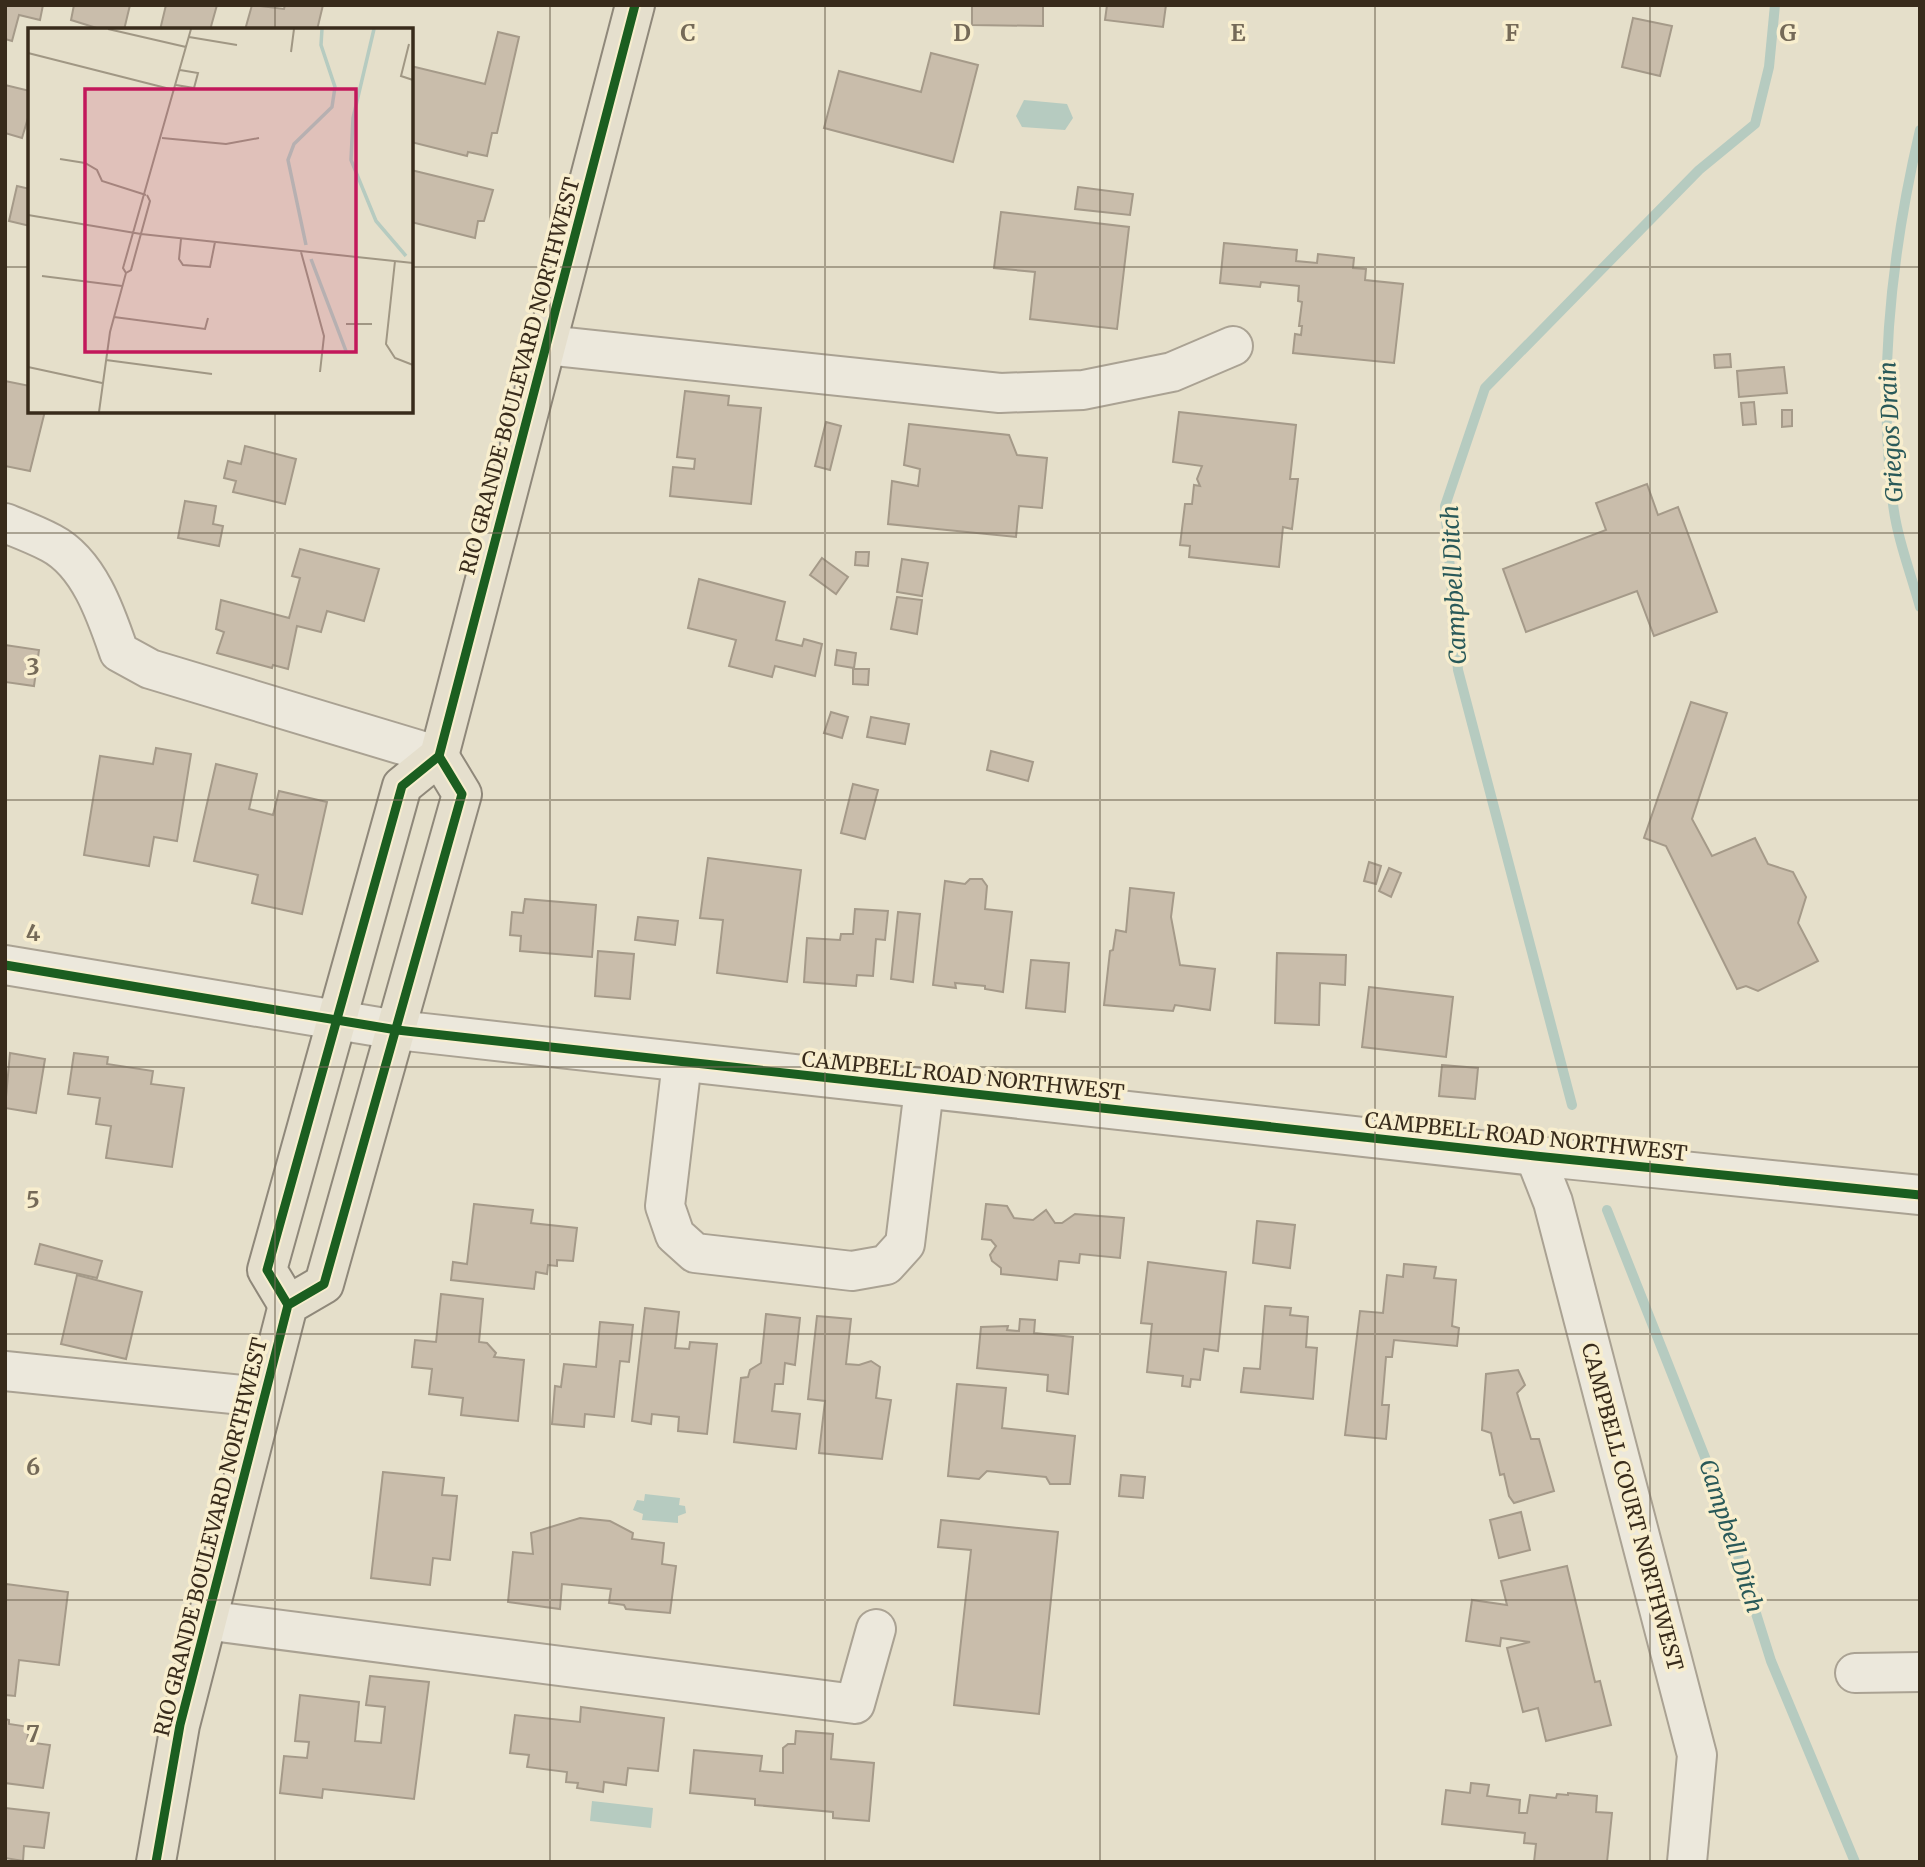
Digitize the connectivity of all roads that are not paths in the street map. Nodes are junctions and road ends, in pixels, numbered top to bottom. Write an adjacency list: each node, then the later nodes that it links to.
1 (635, 5): 2 (main road, RIO GRANDE BOULEVARD NORTHWEST)
2 (546, 345): 3 (street); 5 (main road, RIO GRANDE BOULEVARD NORTHWEST)
3 (1233, 346)
4 (5, 523): 5 (street)
5 (439, 756): 7 (main road); 8 (main road)
6 (5, 965): 7 (street, CAMPBELL ROAD NORTHWEST)
7 (339, 1019): 8 (street, CAMPBELL ROAD NORTHWEST); 13 (main road)
8 (397, 1030): 9 (street, CAMPBELL ROAD NORTHWEST); 13 (main road)
9 (682, 1062): 10 (street, CAMPBELL ROAD NORTHWEST); 10 (street)
10 (924, 1089): 11 (street, CAMPBELL ROAD NORTHWEST)
11 (1535, 1156): 12 (street, CAMPBELL ROAD NORTHWEST); 21 (street, CAMPBELL COURT NORTHWEST)
12 (1920, 1195)
13 (288, 1305): 15 (main road, RIO GRANDE BOULEVARD NORTHWEST)
14 (5, 1371): 15 (street)
15 (263, 1398): 16 (main road, RIO GRANDE BOULEVARD NORTHWEST)
16 (204, 1620): 17 (street); 20 (main road, RIO GRANDE BOULEVARD NORTHWEST)
17 (876, 1629)
18 (1855, 1672): 19 (street)
19 (1920, 1672)
20 (156, 1862)
21 (1687, 1862)

